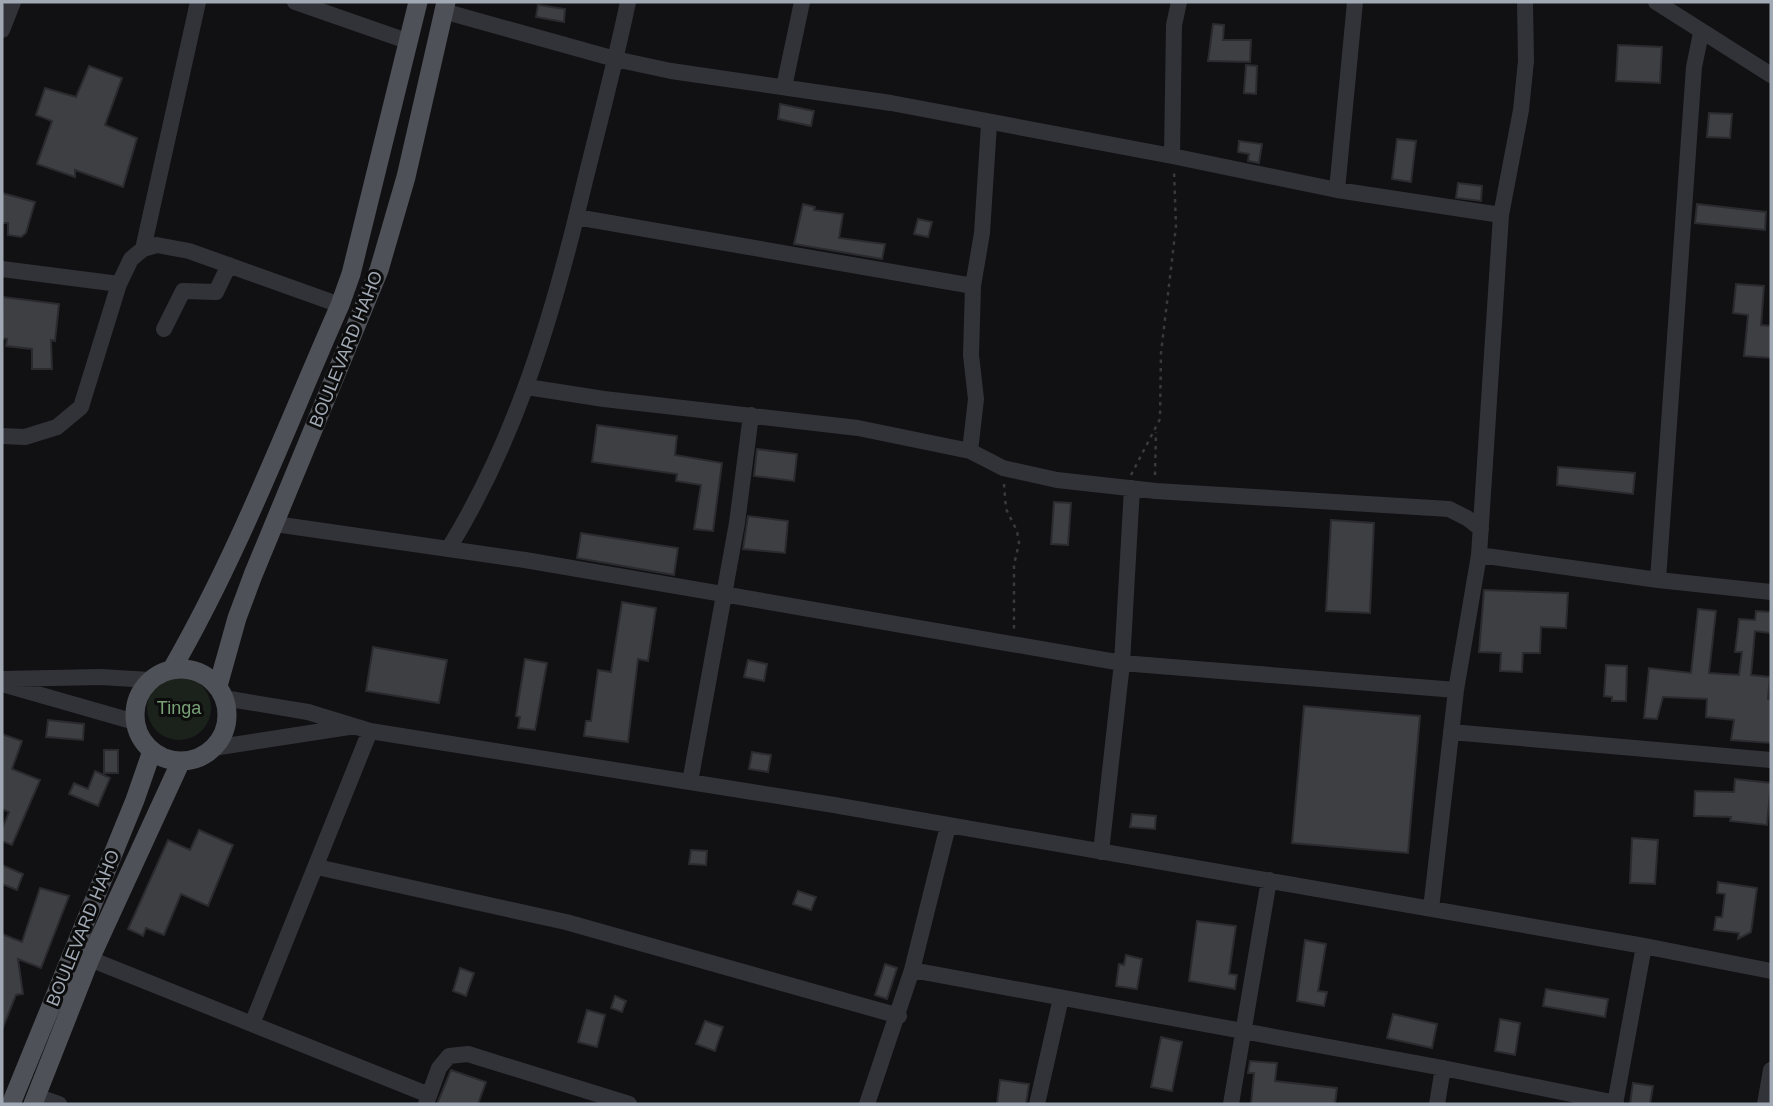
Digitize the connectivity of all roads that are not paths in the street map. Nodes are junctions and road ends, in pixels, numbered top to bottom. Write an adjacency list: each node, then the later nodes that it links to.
1 (13, 2): 12 (street)
2 (198, 2): 23 (street)
3 (295, 2): 14 (street)
4 (418, 2): 14 (main road, BOULEVARD HAHO)
5 (628, 2): 15 (street)
6 (802, 2): 17 (street)
7 (1179, 2): 19 (street)
8 (1355, 2): 20 (street)
9 (1525, 2): 21 (street)
10 (1656, 2): 13 (street)
11 (444, 6): 15 (street); 35 (main road, BOULEVARD HAHO)
12 (2, 30)
13 (1701, 33): 16 (street); 39 (street)
14 (407, 41): 28 (main road, BOULEVARD HAHO)
15 (615, 59): 17 (street); 22 (street)
16 (1771, 75)
17 (784, 87): 18 (street)
18 (989, 124): 19 (street); 27 (street)
19 (1172, 156): 20 (street)
20 (1337, 190): 21 (street)
21 (1501, 215): 36 (street)
22 (576, 217): 27 (street); 30 (street)
23 (143, 249): 24 (street); 26 (street)
24 (229, 265): 28 (street); 29 (street)
25 (2, 269): 26 (street)
26 (119, 284): 32 (street)
27 (974, 286): 33 (street)
28 (340, 305): 43 (main road, BOULEVARD HAHO)
29 (164, 329)
30 (527, 387): 31 (street); 37 (street)
31 (751, 415): 33 (street); 41 (street)
32 (2, 436)
33 (970, 451): 34 (street)
34 (1132, 488): 36 (street); 42 (street)
35 (275, 524): 37 (street); 47 (main road, BOULEVARD HAHO)
36 (1481, 529): 38 (street)
37 (449, 548): 41 (street)
38 (1479, 555): 39 (street); 46 (street)
39 (1658, 580): 40 (street)
40 (1771, 592)
41 (723, 596): 42 (street); 56 (street)
42 (1122, 663): 46 (street); 58 (street)
43 (172, 669): 44 (main road); 47 (main road)
44 (150, 680): 45 (street); 48 (main road)
45 (2, 682): 48 (street)
46 (1456, 690): 51 (street)
47 (221, 692): 49 (street); 52 (main road)
48 (135, 723): 53 (main road)
49 (352, 727): 50 (street); 52 (street)
50 (370, 731): 56 (street); 59 (street)
51 (1451, 732): 54 (street); 61 (street)
52 (213, 748): 55 (main road)
53 (152, 751): 55 (main road); 74 (main road, BOULEVARD HAHO)
54 (1771, 760)
55 (181, 761): 63 (main road, BOULEVARD HAHO)
56 (691, 782): 57 (street)
57 (948, 826): 58 (street); 64 (street)
58 (1101, 852): 60 (street)
59 (317, 867): 67 (street); 68 (street)
60 (1269, 880): 61 (street); 69 (street)
61 (1431, 909): 62 (street)
62 (1644, 946): 65 (street); 81 (street)
63 (90, 959): 68 (street); 73 (main road, BOULEVARD HAHO)
64 (912, 970): 66 (street); 67 (street)
65 (1771, 971)
66 (1061, 998): 69 (street); 78 (street)
67 (899, 1016): 77 (street)
68 (252, 1024): 72 (street)
69 (1242, 1030): 70 (street); 79 (street)
70 (1443, 1068): 80 (street); 81 (street)
71 (1771, 1070): 82 (street)
72 (428, 1099): 76 (street)
73 (34, 1100): 75 (street)
74 (11, 1104)
75 (59, 1104)
76 (629, 1104)
77 (867, 1104)
78 (1037, 1104)
79 (1231, 1104)
80 (1437, 1104)
81 (1616, 1104)
82 (1765, 1104)

